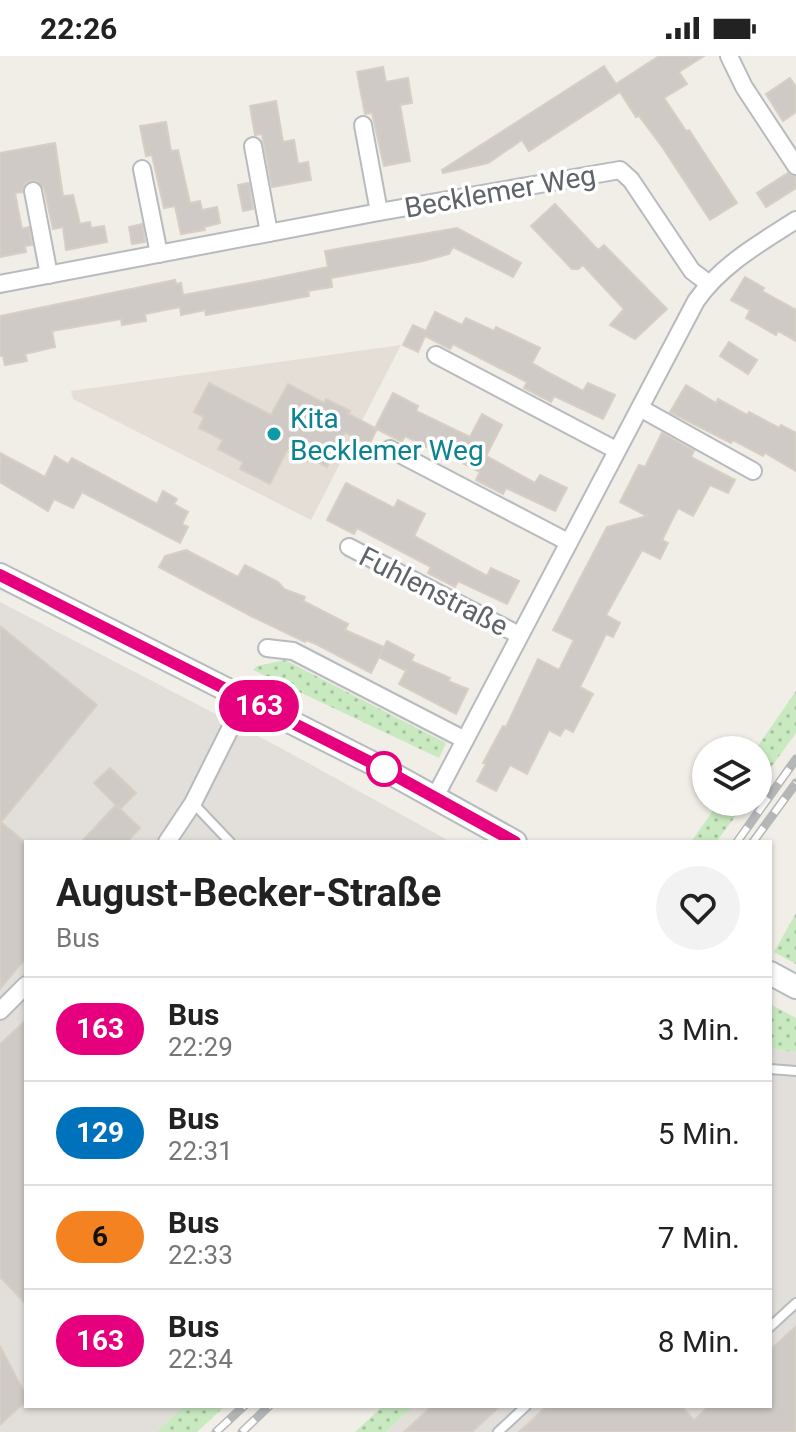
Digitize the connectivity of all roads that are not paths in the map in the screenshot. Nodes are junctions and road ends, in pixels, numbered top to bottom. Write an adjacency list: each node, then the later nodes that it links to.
1 (729, 56): 4 (street)
2 (363, 125): 7 (street, Becklemer Weg)
3 (253, 146): 9 (street)
4 (796, 166)
5 (142, 169): 10 (street)
6 (33, 191): 11 (street)
7 (379, 212): 9 (street, Becklemer Weg); 12 (street, Becklemer Weg)
8 (795, 222): 12 (street, Fuhlenstraße)
9 (269, 233): 10 (street, Becklemer Weg)
10 (159, 254): 11 (street, Becklemer Weg)
11 (49, 275): 13 (street, Becklemer Weg)
12 (708, 283): 15 (street, Fuhlenstraße)
13 (0, 284)
14 (436, 355): 17 (street)
15 (640, 408): 17 (street, Fuhlenstraße); 18 (street)
16 (390, 449): 19 (street)
17 (616, 450): 19 (street, Fuhlenstraße)
18 (753, 471)
19 (568, 542): 22 (street, Fuhlenstraße)
20 (349, 547): 22 (street, Fuhlenstraße)
21 (0, 575): 24 (main road)
22 (519, 635): 25 (street, Fuhlenstraße)
23 (267, 648): 25 (street)
24 (245, 699): 26 (main road); 27 (street)
25 (465, 740): 26 (street, Fuhlenstraße)
26 (435, 797): 30 (main road)
27 (193, 803): 28 (street); 29 (lane)
28 (168, 840)
29 (228, 840)
30 (511, 840)
31 (772, 974): 33 (main road)
32 (24, 987): 34 (street)
33 (796, 987)
34 (0, 1011)
35 (772, 1069): 36 (lane)
36 (796, 1071)
37 (796, 1303): 38 (lane)
38 (772, 1325)
39 (524, 1408): 40 (lane)
40 (498, 1432)

